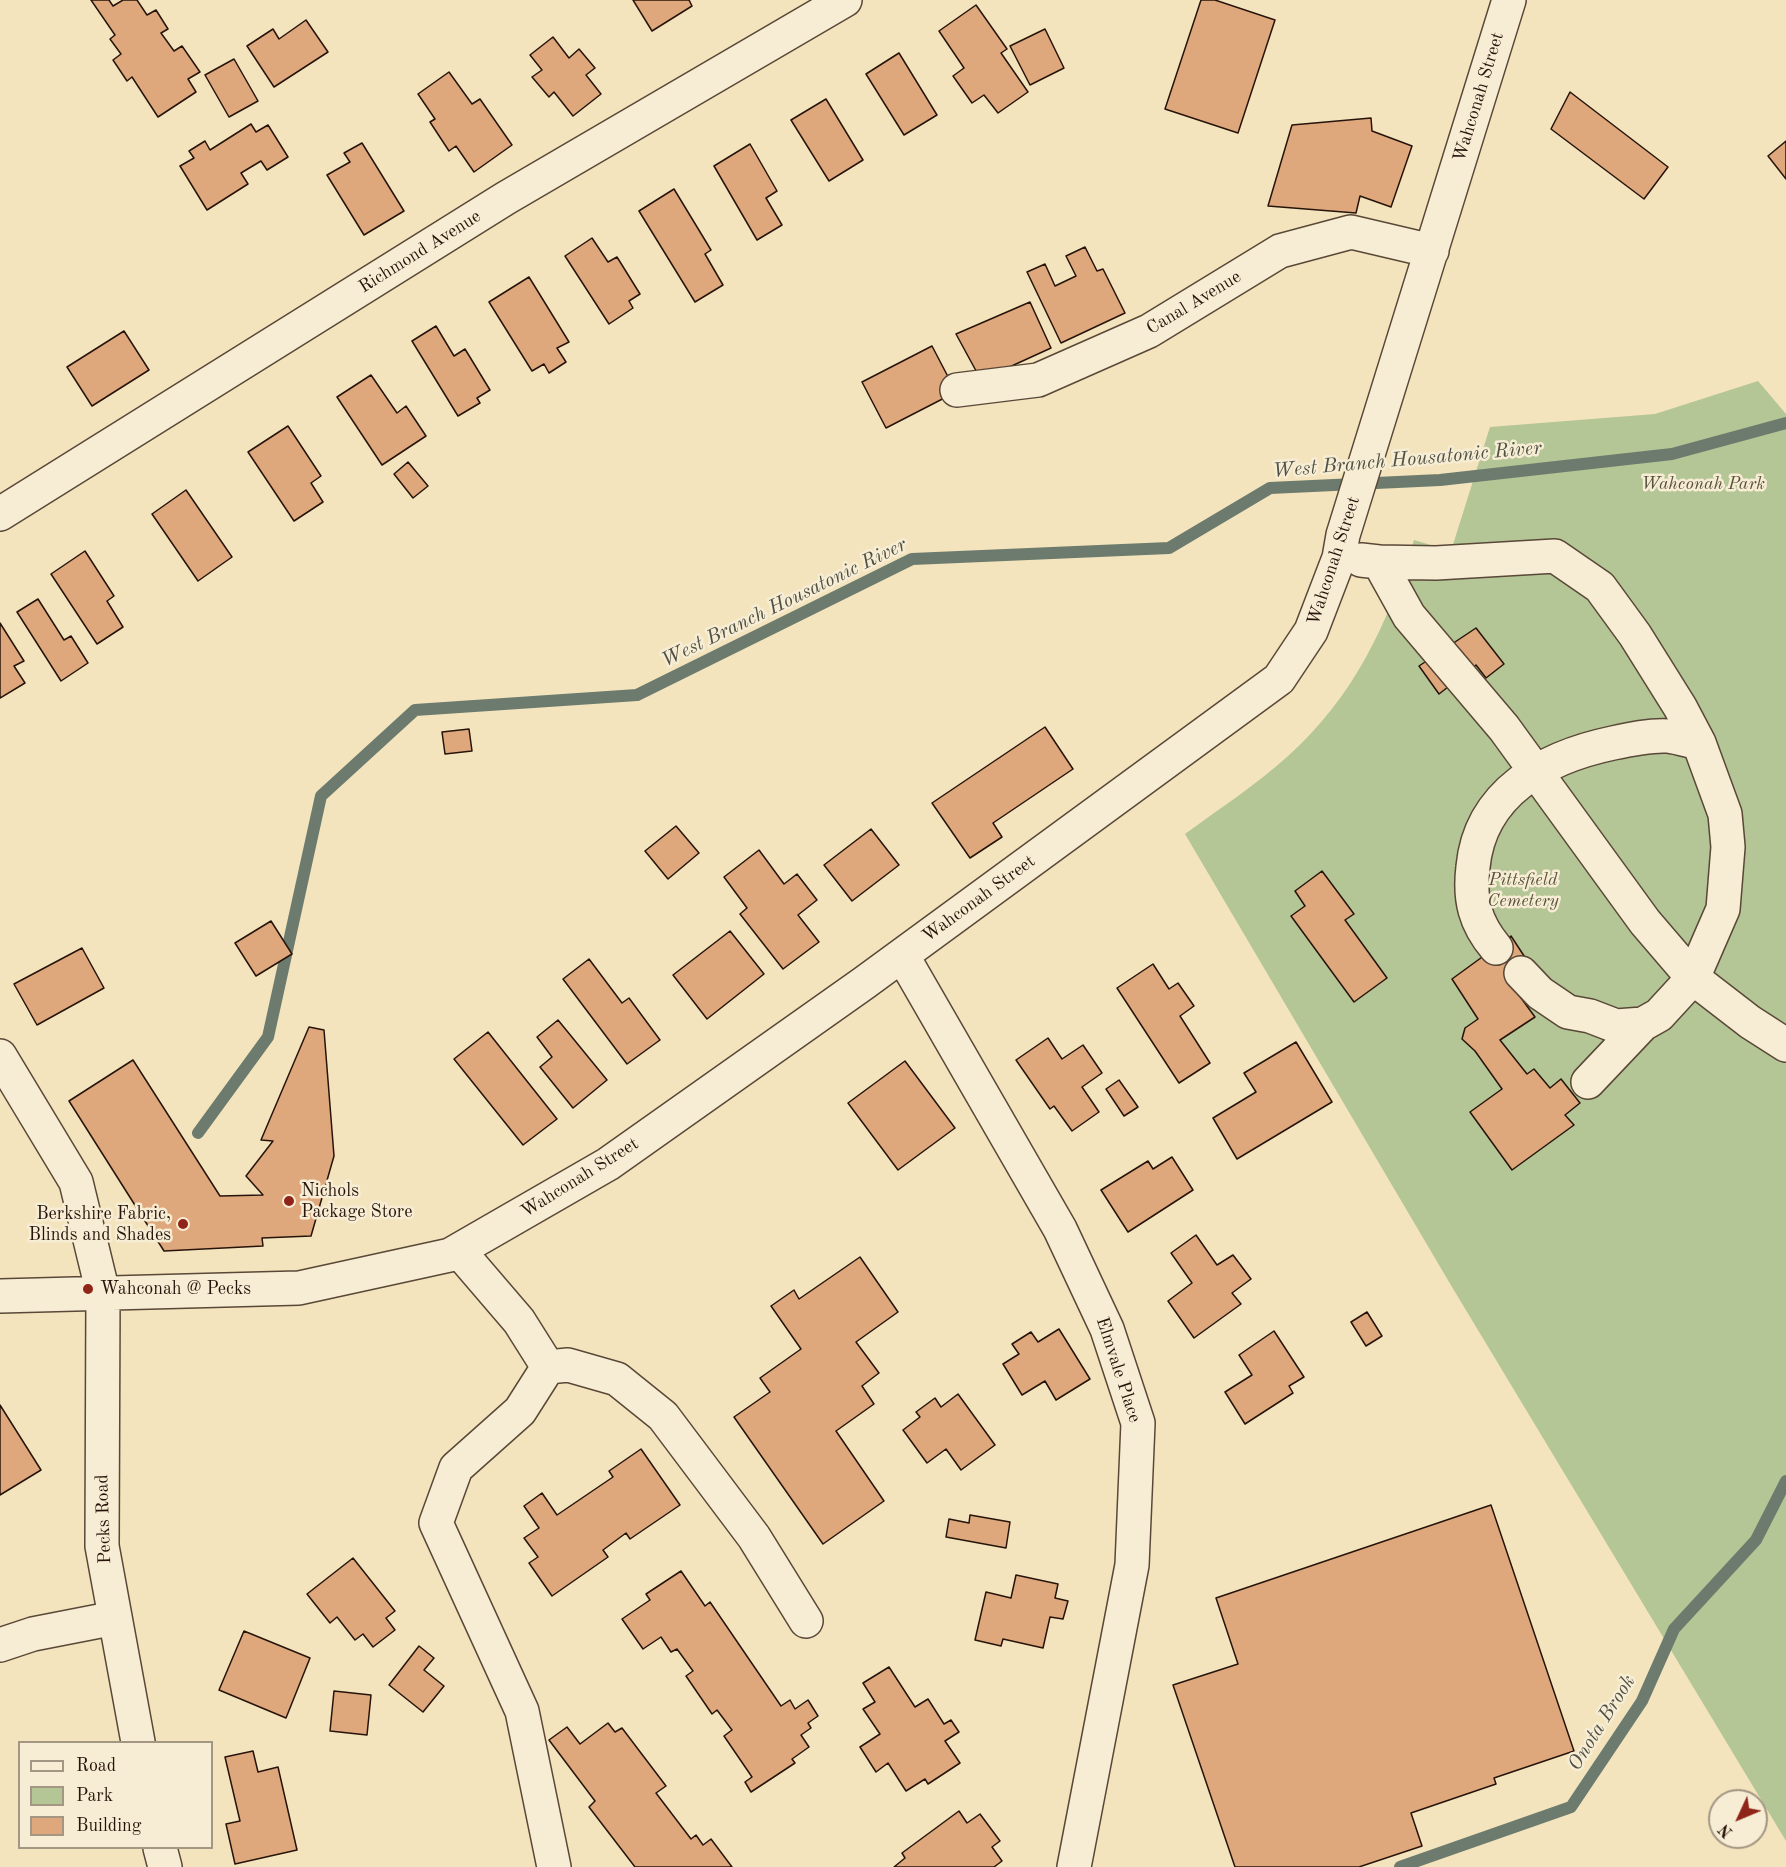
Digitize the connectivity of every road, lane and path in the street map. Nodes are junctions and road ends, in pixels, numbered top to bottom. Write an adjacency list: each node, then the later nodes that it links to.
1 (845, 0): 5 (street, Richmond Avenue)
2 (1509, 0): 3 (street, Wahconah Street)
3 (1432, 251): 4 (street, Canal Avenue); 6 (street, Wahconah Street)
4 (957, 390)
5 (0, 514)
6 (1341, 547): 7 (street); 11 (street, Wahconah Street)
7 (1379, 562): 8 (street); 9 (street)
8 (1700, 743): 9 (street); 13 (street)
9 (1535, 771): 10 (street); 13 (street)
10 (1496, 948)
11 (902, 955): 18 (street, Wahconah Street); 29 (street, Elmvale Place)
12 (1521, 973): 14 (street)
13 (1693, 978): 14 (street); 15 (street)
14 (1643, 1024): 17 (street)
15 (1786, 1045)
16 (0, 1056): 19 (street, Pecks Road)
17 (1588, 1082)
18 (459, 1251): 19 (street, Wahconah Street); 21 (street)
19 (104, 1293): 20 (street, Wahconah Street); 22 (street, Pecks Road)
20 (0, 1296)
21 (548, 1367): 23 (street); 28 (street)
22 (115, 1618): 24 (street); 25 (street, Pecks Road)
23 (806, 1621)
24 (0, 1645)
25 (138, 1741)
26 (160, 1849): 27 (street)
27 (165, 1867)
28 (554, 1867)
29 (1074, 1867)

